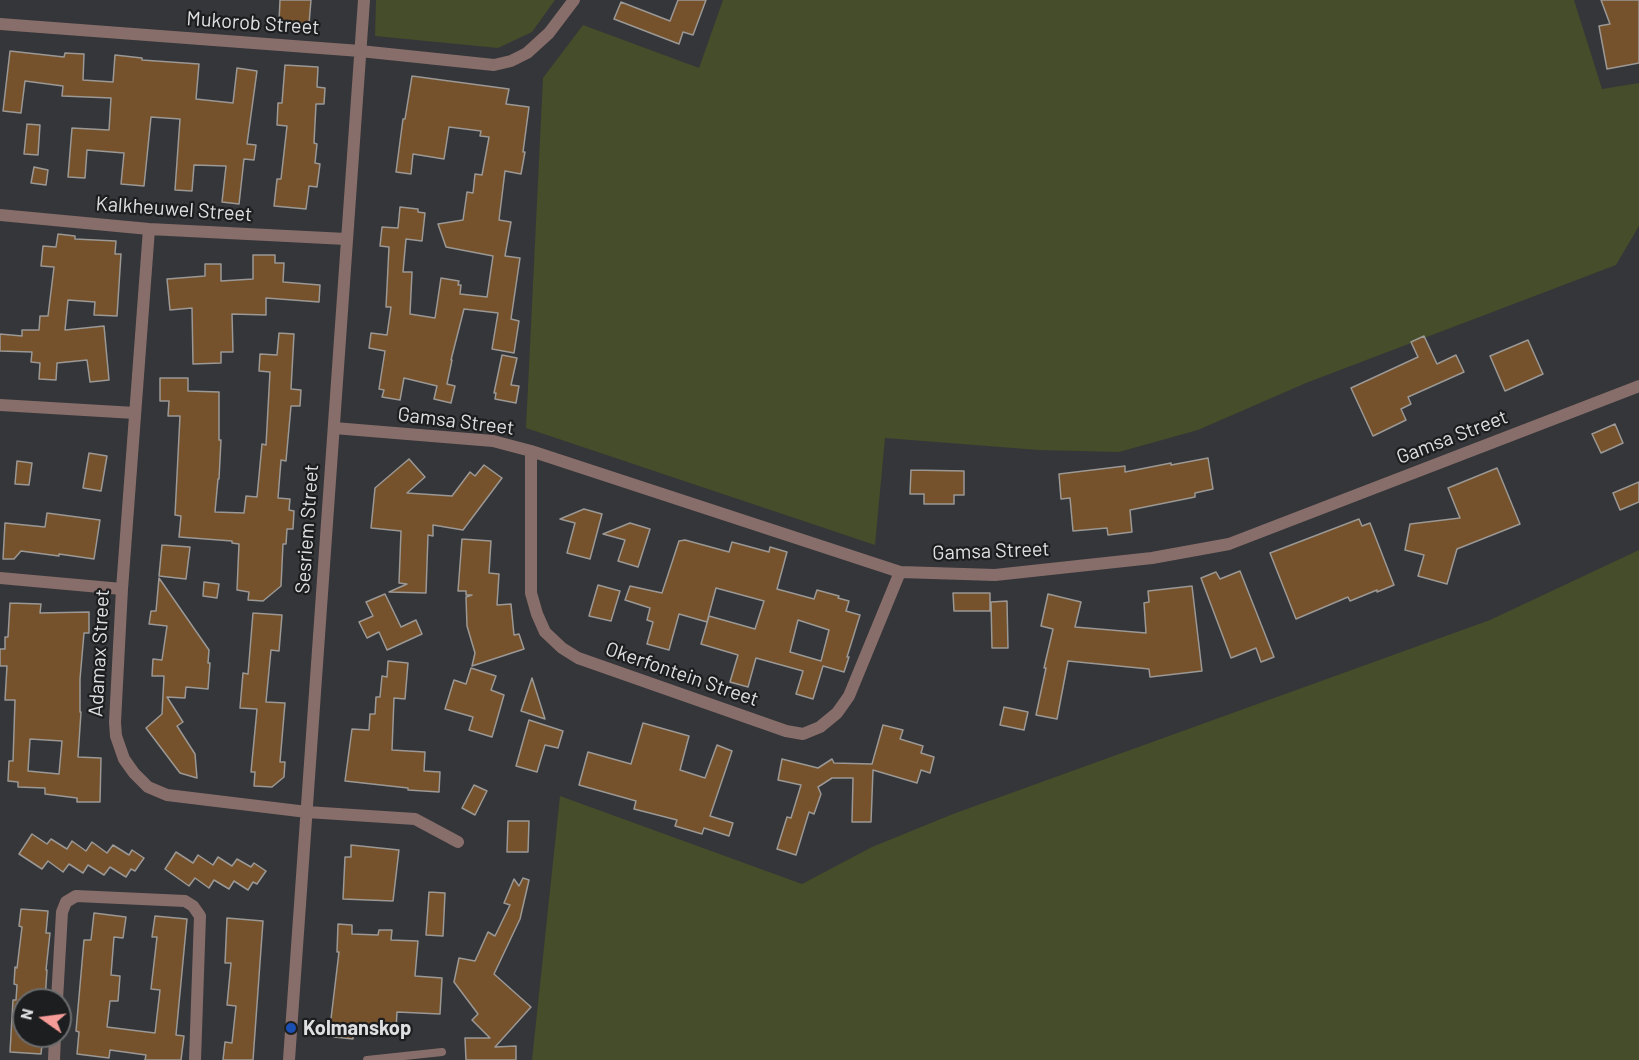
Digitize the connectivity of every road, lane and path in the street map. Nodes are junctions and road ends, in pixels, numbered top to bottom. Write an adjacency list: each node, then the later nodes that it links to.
1 (364, 0): 4 (street, Sesriem Street)
2 (574, 0): 4 (street, Mukorob Street)
3 (0, 24): 4 (street, Mukorob Street)
4 (360, 51): 7 (street, Sesriem Street)
5 (0, 215): 6 (street, Kalkheuwel Street)
6 (149, 229): 7 (street, Kalkheuwel Street); 10 (street, Adamax Street)
7 (346, 239): 11 (street, Sesriem Street)
8 (1639, 386): 13 (street, Gamsa Street)
9 (0, 405): 10 (street)
10 (135, 413): 15 (street, Adamax Street)
11 (334, 428): 12 (street, Gamsa Street); 16 (street, Sesriem Street)
12 (531, 451): 13 (street, Gamsa Street); 13 (street, Okerfontein Street)
13 (900, 572)
14 (0, 578): 15 (street)
15 (122, 589): 16 (street, Adamax Street)
16 (307, 812): 17 (street, Adamax Street); 21 (street, Sesriem Street)
17 (458, 842)
18 (58, 988): 20 (street)
19 (442, 1052): 22 (lane)
20 (195, 1060)
21 (289, 1060)
22 (366, 1060)

